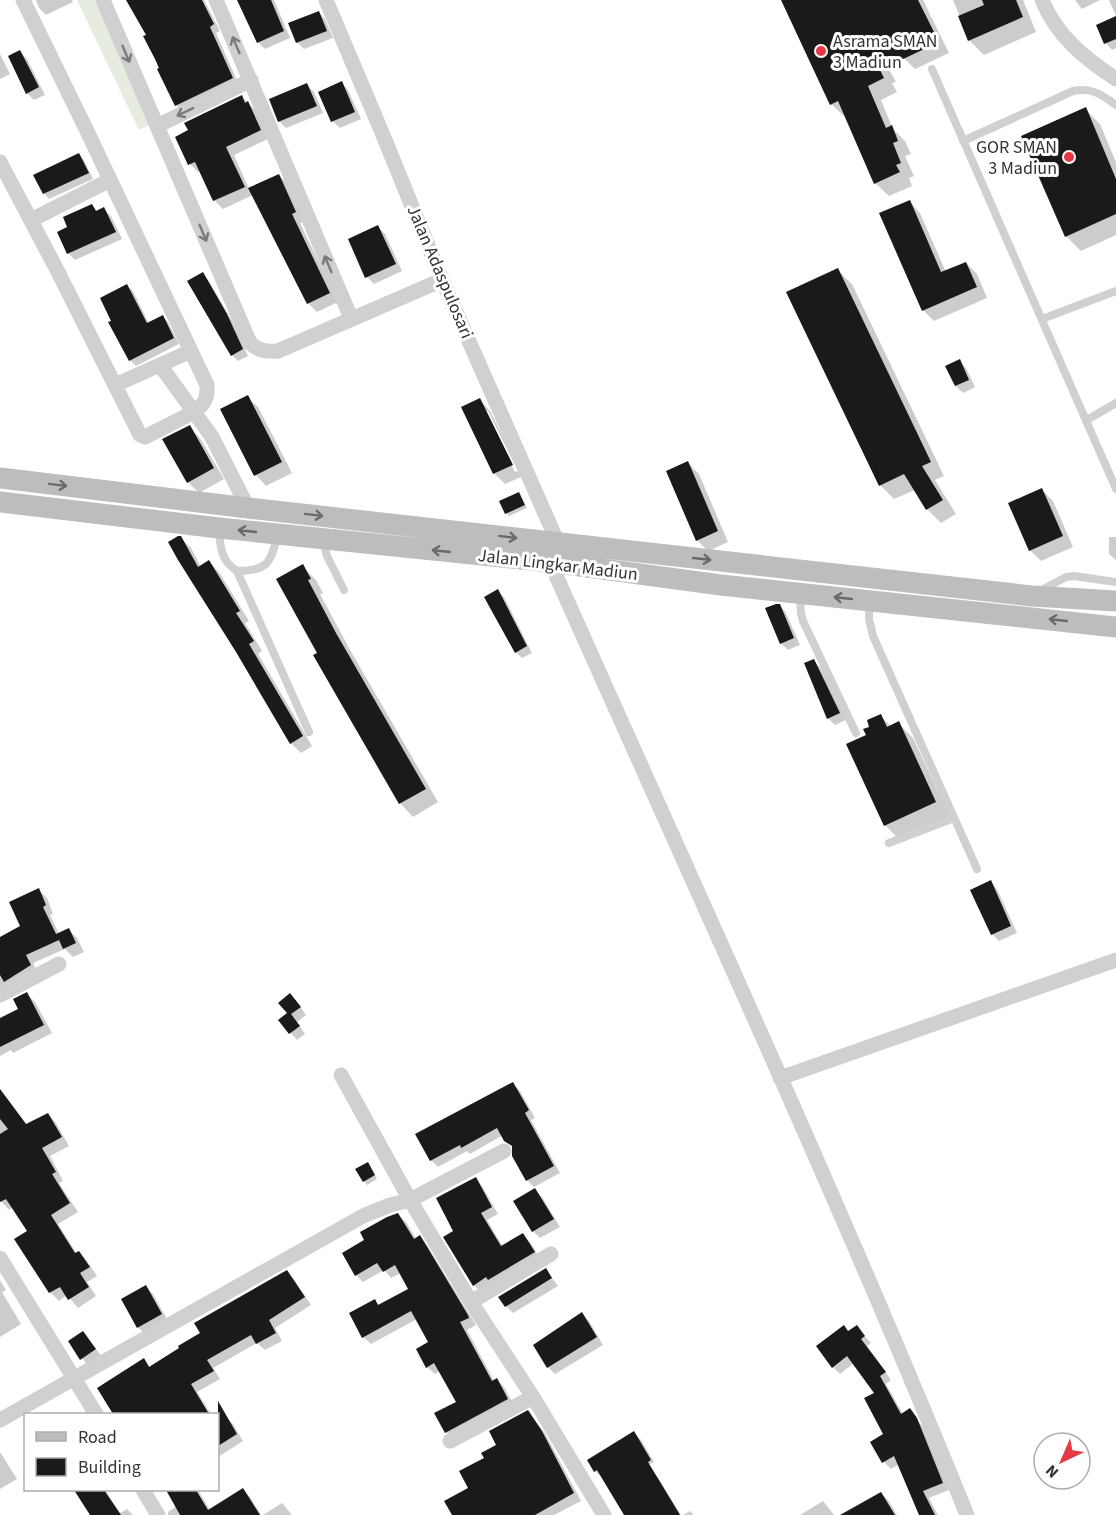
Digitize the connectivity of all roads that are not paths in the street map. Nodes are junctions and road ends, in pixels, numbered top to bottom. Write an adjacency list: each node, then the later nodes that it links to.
1 (22, 0): 13 (street)
2 (103, 0): 10 (street, one-way to 10)
3 (216, 0): 8 (street, one-way to 3)
4 (326, 0): 15 (street, Jalan Adaspulosari)
5 (1042, 0): 7 (street)
6 (932, 69): 11 (lane)
7 (1116, 79)
8 (251, 80): 10 (street, one-way to 10); 17 (street, one-way to 8)
9 (1116, 105): 11 (lane)
10 (157, 126): 17 (street, one-way to 17)
11 (963, 141): 18 (lane)
12 (0, 162): 14 (street)
13 (110, 180): 14 (street); 19 (street)
14 (31, 220): 21 (street)
15 (442, 280): 17 (street); 32 (street, Jalan Adaspulosari)
16 (1116, 291): 18 (lane)
17 (351, 318)
18 (1042, 319): 24 (lane)
19 (191, 351): 20 (street); 23 (street)
20 (160, 365): 21 (street); 23 (street)
21 (115, 385): 23 (street)
22 (1116, 403): 24 (lane)
23 (194, 412): 28 (street)
24 (1087, 420): 26 (lane)
25 (0, 477): 28 (main road, Jalan Lingkar Madiun, one-way to 28)
26 (1116, 489)
27 (0, 502): 29 (main road, Jalan Lingkar Madiun)
28 (248, 507): 32 (main road, Jalan Lingkar Madiun, one-way to 32)
29 (219, 528): 30 (main road, Jalan Lingkar Madiun, one-way to 29); 33 (lane)
30 (278, 534): 31 (main road, Jalan Lingkar Madiun); 33 (lane)
31 (323, 538): 32 (main road, Jalan Lingkar Madiun, one-way to 31); 35 (lane)
32 (554, 553): 36 (main road, Jalan Lingkar Madiun); 37 (main road, Jalan Lingkar Madiun, one-way to 37); 50 (street, Jalan Adaspulosari)
33 (237, 571): 41 (lane)
34 (1116, 582): 37 (lane)
35 (344, 590)
36 (800, 593): 38 (main road, Jalan Lingkar Madiun, one-way to 36); 42 (lane)
37 (1032, 596): 39 (main road, Jalan Lingkar Madiun)
38 (869, 600): 40 (main road, Jalan Lingkar Madiun, one-way to 38); 43 (lane)
39 (1116, 601)
40 (1116, 627)
41 (309, 732)
42 (856, 734)
43 (954, 818): 44 (lane); 45 (lane)
44 (889, 843)
45 (977, 869)
46 (1116, 960): 50 (street)
47 (59, 964): 48 (street)
48 (0, 995)
49 (341, 1075): 52 (street)
50 (780, 1078): 64 (street, Jalan Adaspulosari)
51 (504, 1151): 52 (street)
52 (410, 1200): 55 (street); 56 (street)
53 (551, 1254): 55 (street)
54 (0, 1258): 56 (street)
55 (471, 1302): 57 (street)
56 (74, 1378): 58 (street); 59 (street)
57 (533, 1397): 60 (street); 63 (street)
58 (95, 1413)
59 (0, 1420)
60 (450, 1441)
61 (144, 1491): 62 (street)
62 (158, 1515)
63 (604, 1515)
64 (967, 1515)

